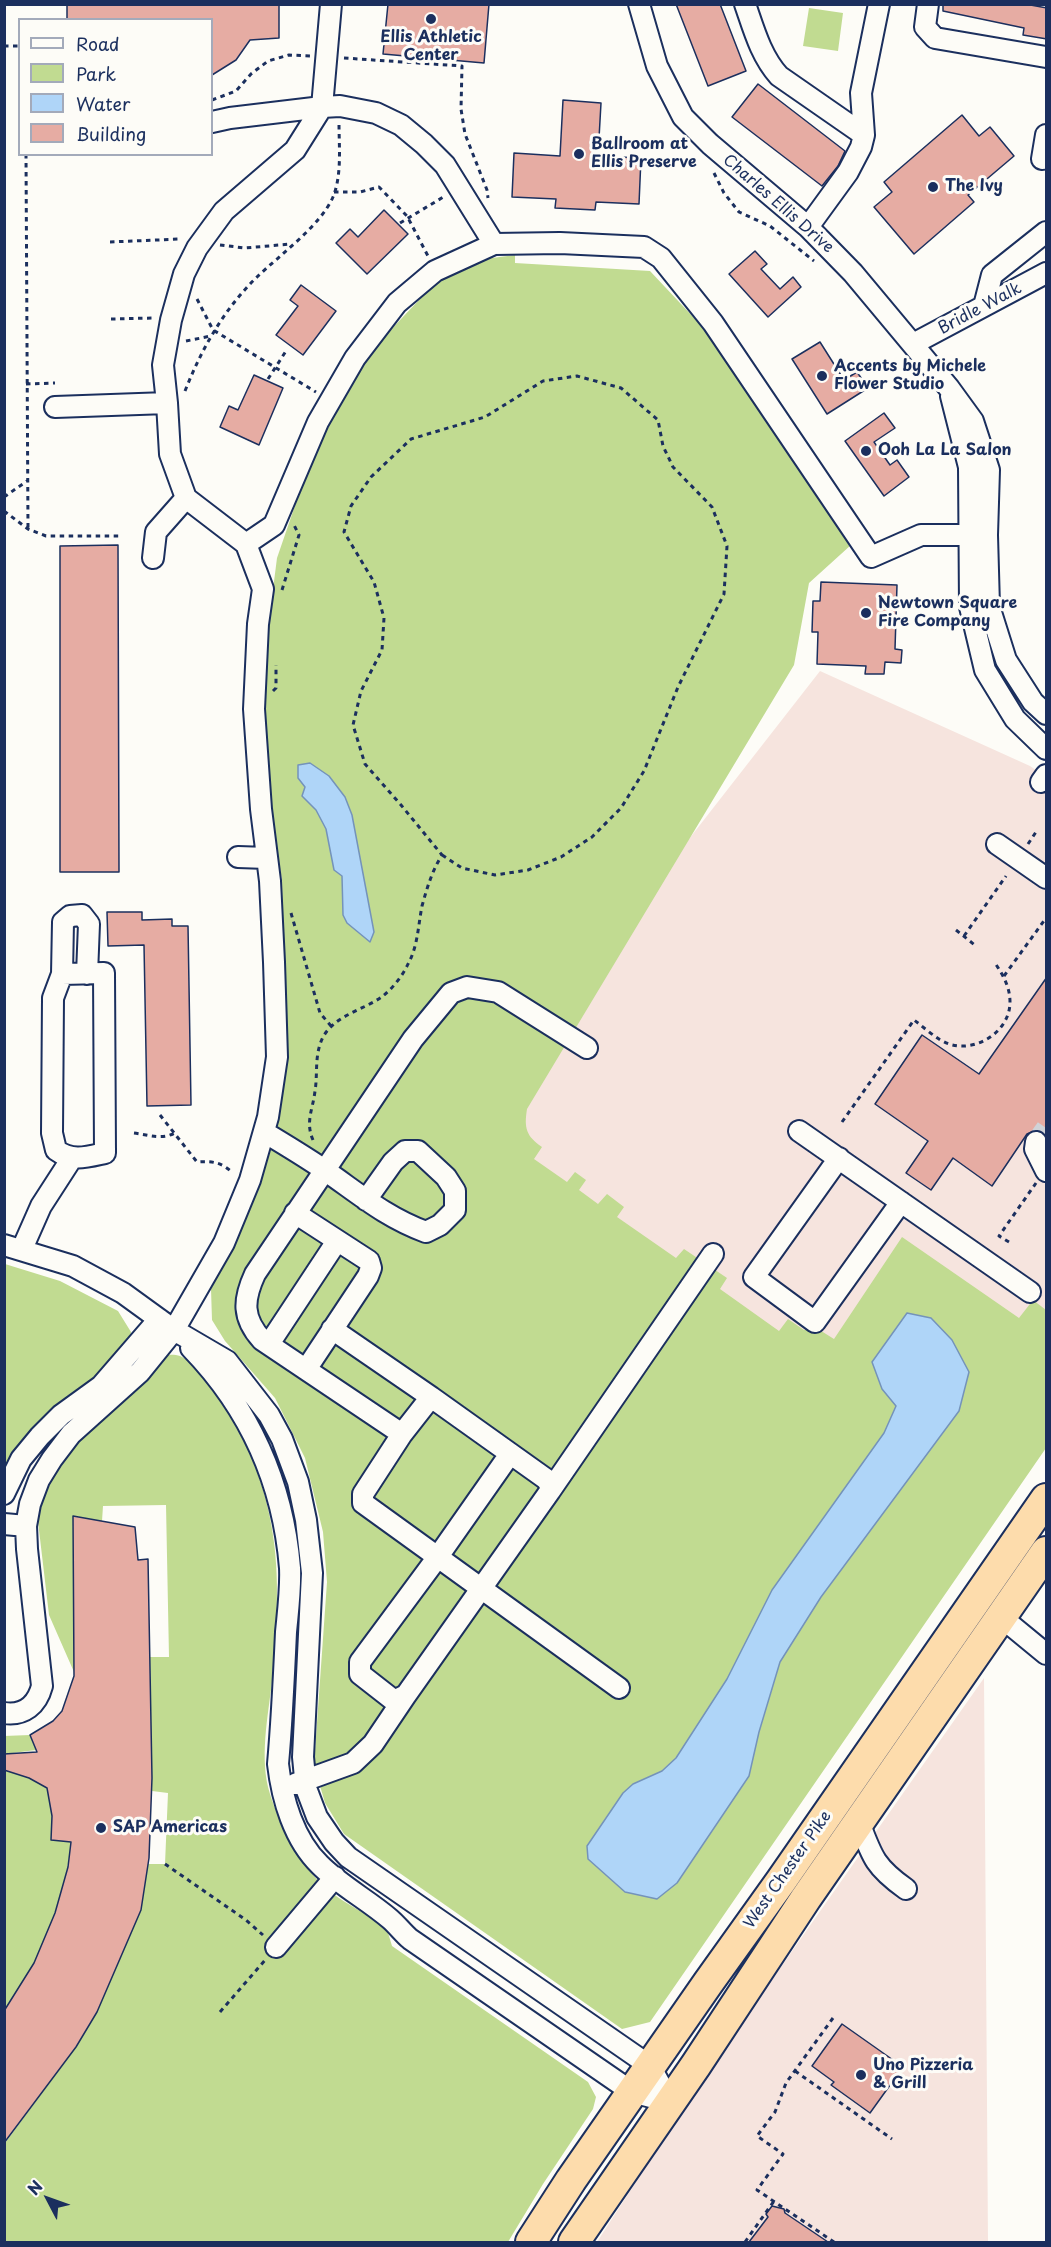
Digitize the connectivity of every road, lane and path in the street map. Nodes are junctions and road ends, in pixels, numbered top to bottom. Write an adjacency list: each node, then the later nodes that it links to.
1 (332, 4): 8 (street)
2 (639, 4): 20 (street, Charles Ellis Drive)
3 (745, 4): 10 (street)
4 (879, 4): 10 (street)
5 (928, 4): 6 (street)
6 (1047, 57)
7 (462, 66): 17 (path)
8 (331, 106): 9 (street); 15 (street); 16 (path); 22 (street)
9 (213, 122)
10 (864, 135): 20 (street)
11 (1047, 135): 13 (street)
12 (26, 156): 41 (path)
13 (1042, 159)
14 (709, 165): 26 (path)
15 (460, 188): 18 (path); 25 (street)
16 (334, 192): 18 (path); 24 (path)
17 (488, 201)
18 (407, 216): 19 (path); 27 (path)
19 (400, 223)
20 (808, 226): 35 (street, Charles Ellis Drive)
21 (1047, 232): 30 (street)
22 (196, 241): 23 (path); 24 (path); 28 (street)
23 (110, 242)
24 (292, 244): 33 (path)
25 (494, 244): 27 (street); 51 (street)
26 (816, 262)
27 (435, 271): 43 (street)
28 (184, 274): 33 (path); 36 (street)
29 (1045, 276): 30 (street, Bridle Walk)
30 (984, 306): 35 (street, Bridle Walk)
31 (157, 318): 32 (path)
32 (111, 319)
33 (213, 330): 34 (path); 38 (path)
34 (211, 336): 36 (path); 42 (path)
35 (913, 344): 51 (street, Charles Ellis Drive)
36 (167, 345): 42 (street)
37 (286, 351): 38 (path)
38 (275, 369): 39 (path); 43 (path)
39 (268, 379)
40 (55, 383): 41 (path)
41 (26, 384): 45 (path)
42 (174, 401): 44 (street); 47 (street)
43 (330, 401): 48 (street)
44 (55, 407)
45 (27, 481): 46 (path); 50 (path)
46 (4, 497)
47 (186, 498): 53 (street); 54 (street)
48 (284, 504): 53 (street); 55 (path)
49 (4, 510): 50 (path)
50 (28, 529): 52 (path)
51 (978, 535): 58 (street, Charles Ellis Drive); 59 (street, Charles Ellis Drive)
52 (121, 536)
53 (246, 544): 57 (street)
54 (153, 558)
55 (281, 600)
56 (276, 656): 57 (path)
57 (254, 709): 65 (street)
58 (1047, 714)
59 (1047, 749)
60 (1038, 829): 62 (path)
61 (997, 844): 66 (street)
62 (1028, 844)
63 (442, 855): 63 (path); 77 (path)
64 (238, 857): 65 (street)
65 (267, 858): 83 (street)
66 (1045, 873)
67 (1006, 876): 71 (path)
68 (290, 910): 77 (path)
69 (1047, 918): 76 (path)
70 (956, 930): 71 (path)
71 (964, 936): 72 (path)
72 (976, 946)
73 (995, 963): 76 (path)
74 (62, 974): 75 (street); 75 (street); 86 (street)
75 (87, 974): 86 (street)
76 (1004, 976): 80 (path)
77 (331, 1026): 88 (path)
78 (587, 1048): 88 (street)
79 (160, 1115): 82 (path)
80 (842, 1122)
81 (799, 1131): 87 (street)
82 (175, 1132): 84 (path); 90 (path)
83 (264, 1132): 88 (street); 90 (street)
84 (134, 1133)
85 (1036, 1142): 89 (street)
86 (72, 1158): 96 (street)
87 (838, 1158): 92 (street); 92 (street)
88 (328, 1163): 91 (street); 93 (street)
89 (1044, 1173): 95 (path)
90 (247, 1187): 99 (street)
91 (366, 1200): 91 (street)
92 (901, 1202): 98 (street)
93 (295, 1213): 94 (street); 101 (street)
94 (337, 1241): 100 (street); 101 (street)
95 (1009, 1242)
96 (13, 1247): 99 (street)
97 (713, 1254): 106 (street)
98 (1030, 1292)
99 (167, 1325): 107 (street); 110 (street); 119 (street); 120 (street)
100 (332, 1329): 102 (street); 103 (street)
101 (269, 1344): 102 (street)
102 (306, 1368): 104 (street)
103 (431, 1396): 104 (street); 105 (street)
104 (402, 1434): 112 (street)
105 (510, 1454): 106 (street); 112 (street)
106 (550, 1491): 113 (street)
107 (4, 1494)
108 (1047, 1498): 128 (highway, West Chester Pike)
109 (4, 1524): 110 (street)
110 (26, 1526): 118 (street)
111 (1047, 1552): 114 (highway, West Chester Pike)
112 (437, 1558): 113 (street); 117 (street)
113 (480, 1589): 116 (street); 117 (street)
114 (1001, 1617): 115 (street); 121 (highway, West Chester Pike)
115 (1047, 1654)
116 (619, 1688)
117 (406, 1695): 119 (street)
118 (4, 1713)
119 (305, 1780): 120 (street); 128 (street)
120 (281, 1789): 123 (street)
121 (859, 1822): 124 (street); 131 (highway, West Chester Pike)
122 (165, 1864): 125 (path)
123 (335, 1877): 125 (street); 130 (street)
124 (906, 1889)
125 (276, 1947): 126 (path)
126 (220, 2012)
127 (832, 2018): 129 (path)
128 (650, 2067): 130 (highway, West Chester Pike); 131 (street)
129 (794, 2071): 132 (path); 133 (path)
130 (632, 2092): 131 (street); 134 (highway, West Chester Pike)
131 (670, 2102): 135 (highway, West Chester Pike)
132 (892, 2139)
133 (774, 2201): 136 (path); 137 (path)
134 (531, 2242)
135 (574, 2242)
136 (744, 2242)
137 (834, 2242)

